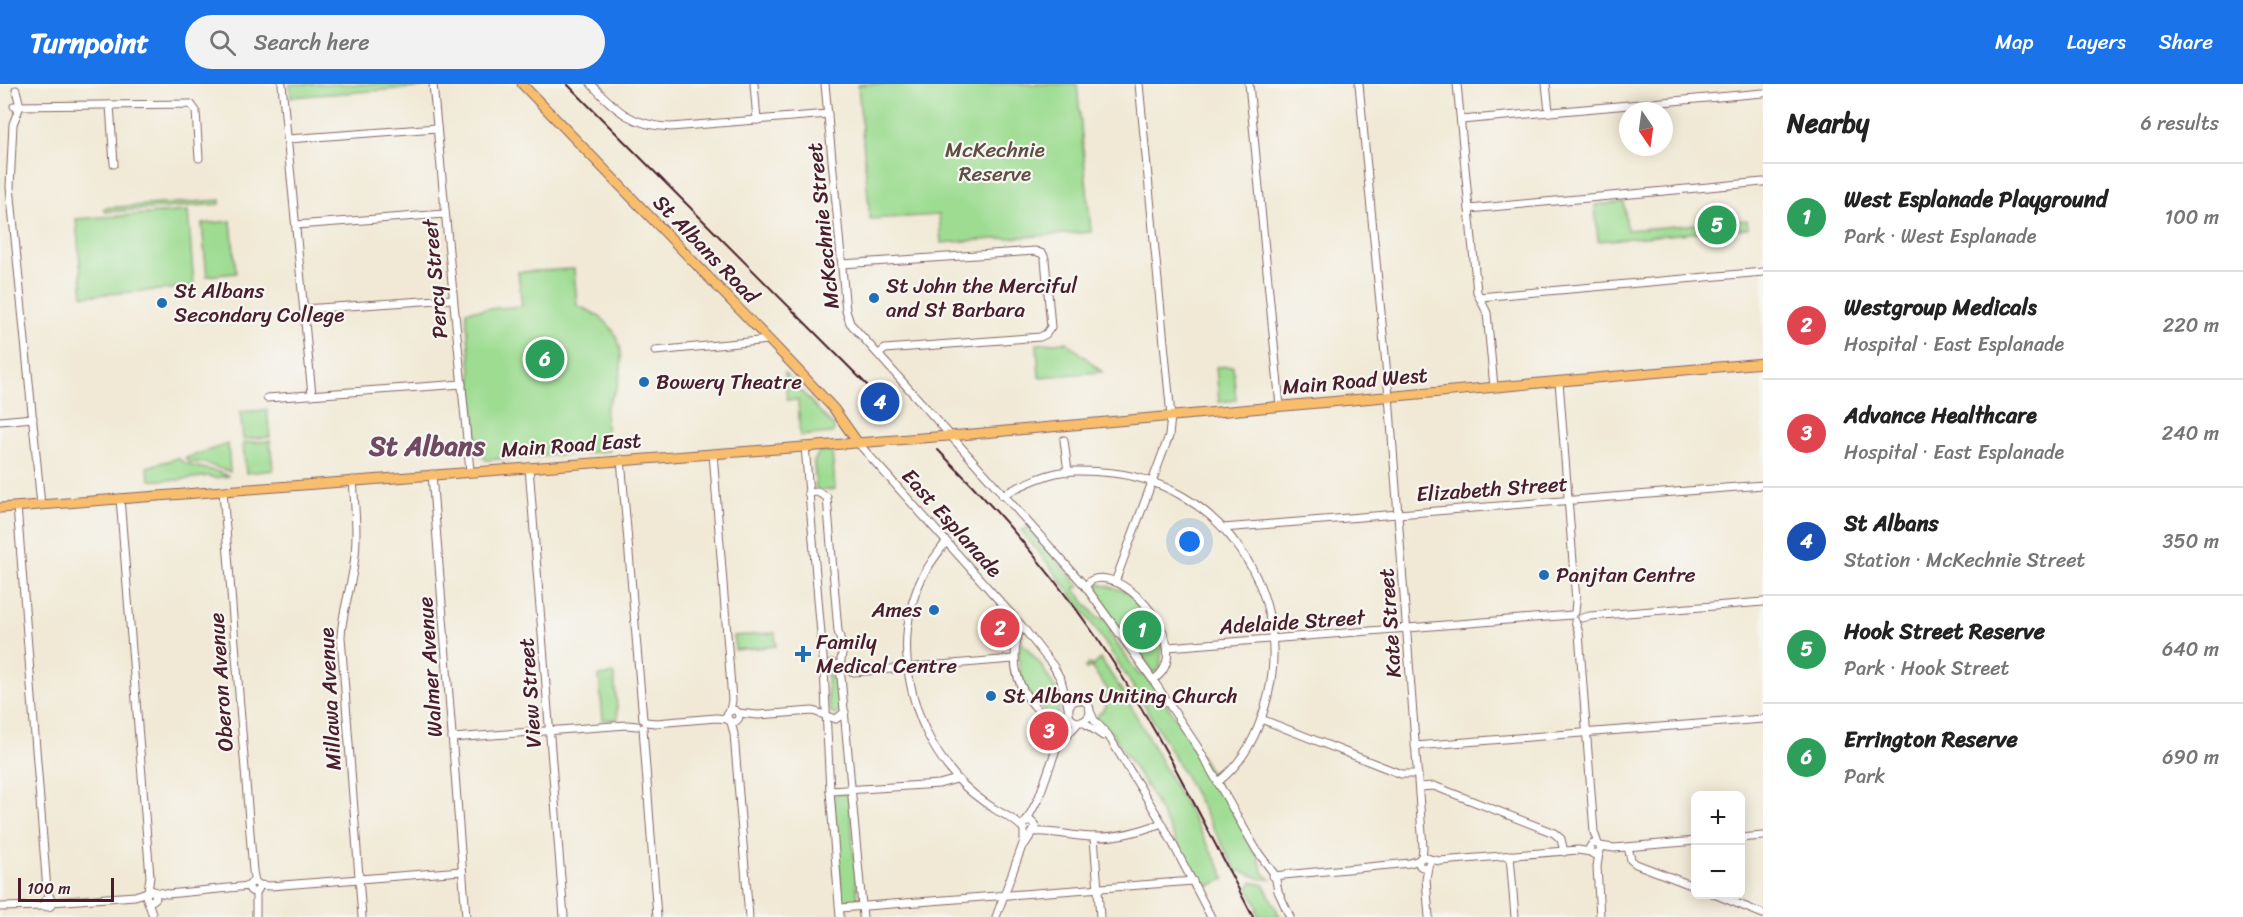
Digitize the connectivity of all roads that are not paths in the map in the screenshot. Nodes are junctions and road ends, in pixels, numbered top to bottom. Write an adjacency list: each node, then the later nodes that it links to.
1 (282, 84): 21 (street)
2 (433, 84): 20 (street, Percy Street)
3 (522, 84): 35 (main road, St Albans Road)
4 (591, 84): 18 (street)
5 (754, 84): 18 (street)
6 (825, 84): 17 (street, McKechnie Street)
7 (1139, 84): 46 (street)
8 (1249, 84): 45 (street)
9 (1359, 84): 43 (street, Kate Street)
10 (1457, 84): 19 (street)
11 (1546, 84): 16 (street)
12 (16, 87): 15 (street)
13 (1763, 93): 16 (street)
14 (110, 105): 15 (street); 22 (street); 23 (street)
15 (17, 106): 25 (street)
16 (1549, 111): 19 (street)
17 (828, 114): 18 (street); 30 (street, McKechnie Street)
18 (757, 120)
19 (1461, 120): 27 (street)
20 (437, 128): 21 (street); 28 (street, Percy Street)
21 (288, 140): 29 (street)
22 (199, 158)
23 (114, 164)
24 (1763, 182): 27 (street)
25 (10, 187): 26 (street); 47 (street)
26 (0, 188)
27 (1469, 209): 32 (street)
28 (445, 214): 29 (street); 33 (street, Percy Street)
29 (296, 225): 34 (street)
30 (842, 264): 37 (street, McKechnie Street); 37 (street)
31 (1763, 272): 32 (street)
32 (1479, 297): 41 (street)
33 (453, 298): 34 (street); 40 (street, Percy Street)
34 (304, 309): 42 (street)
35 (769, 340): 36 (street); 51 (main road, St Albans Road)
36 (655, 351)
37 (879, 354): 49 (street, McKechnie Street)
38 (1763, 363): 39 (main road, Main Road West)
39 (1559, 381): 41 (main road, Main Road West); 66 (street)
40 (462, 384): 42 (street); 56 (street, Percy Street)
41 (1494, 387): 43 (main road, Main Road West)
42 (312, 394): 44 (street)
43 (1389, 396): 45 (main road, Main Road West); 70 (street, Kate Street)
44 (267, 398)
45 (1280, 406): 46 (main road, Main Road West)
46 (1171, 416): 49 (main road, Main Road West); 60 (street)
47 (33, 418): 48 (street); 67 (street)
48 (0, 421)
49 (950, 435): 51 (main road, Main Road West); 64 (street, McKechnie Street)
50 (1064, 440): 57 (street)
51 (858, 443): 52 (main road, Main Road East); 72 (street, East Esplanade)
52 (805, 446): 53 (main road, Main Road East); 63 (street)
53 (712, 453): 54 (main road, Main Road East); 96 (street)
54 (621, 459): 55 (main road, Main Road East); 102 (street)
55 (529, 467): 56 (main road, Main Road East); 103 (street, View Street)
56 (470, 471): 58 (main road, Main Road East)
57 (1068, 472): 60 (street); 64 (street)
58 (432, 474): 59 (main road, Main Road East); 106 (street, Walmer Avenue)
59 (353, 480): 62 (main road, Main Road East); 132 (street, Millawa Avenue)
60 (1153, 481): 71 (street); 73 (street)
61 (1763, 486): 66 (street, Elizabeth Street)
62 (223, 491): 65 (main road, Main Road East); 135 (street, Oberon Avenue)
63 (808, 493): 82 (street); 84 (street)
64 (1002, 495): 74 (street, McKechnie Street)
65 (120, 498): 67 (main road, Main Road East); 137 (street)
66 (1569, 500): 70 (street, Elizabeth Street); 76 (street)
67 (41, 505): 68 (main road, Main Road East)
68 (17, 506): 69 (main road, Main Road East); 140 (street)
69 (0, 507)
70 (1398, 513): 71 (street, Elizabeth Street); 78 (street, Kate Street)
71 (1223, 528): 79 (street)
72 (946, 542): 77 (street, East Esplanade); 83 (street)
73 (1115, 582): 74 (street); 80 (street)
74 (1085, 586): 86 (street, McKechnie Street)
75 (1763, 602): 76 (street, Adelaide Street)
76 (1579, 616): 78 (street, Adelaide Street); 105 (street)
77 (1021, 626): 81 (street); 88 (street, East Esplanade)
78 (1407, 630): 79 (street, Adelaide Street); 108 (street, Kate Street)
79 (1273, 640): 80 (street, Adelaide Street); 97 (street)
80 (1168, 648): 86 (street)
81 (1013, 659): 83 (street); 99 (street)
82 (840, 666): 84 (street); 85 (street); 87 (street)
83 (908, 668): 85 (street); 111 (street)
84 (824, 669): 89 (street)
85 (854, 672): 87 (street)
86 (1153, 680): 112 (street, McKechnie Street)
87 (843, 689): 94 (street)
88 (1065, 691): 90 (street); 92 (street, East Esplanade)
89 (826, 695): 91 (street); 95 (street)
90 (1081, 701): 92 (street); 93 (street)
91 (813, 711): 95 (street); 96 (street)
92 (1069, 711): 100 (street); 101 (street)
93 (1090, 711): 101 (street); 107 (street)
94 (845, 712): 95 (street); 114 (street)
95 (827, 715): 115 (street)
96 (733, 716): 102 (street); 151 (street)
97 (1261, 719): 110 (street); 112 (street)
98 (1763, 719): 105 (street)
99 (1051, 720): 100 (street); 104 (street)
100 (1066, 722): 104 (street)
101 (1081, 722): 107 (street); 109 (street)
102 (642, 724): 103 (street); 150 (street)
103 (549, 731): 106 (street); 149 (street, View Street)
104 (1062, 731): 109 (street)
105 (1586, 733): 108 (street); 126 (street)
106 (452, 738): 130 (street, Walmer Avenue)
107 (1110, 741): 117 (street)
108 (1415, 746): 110 (street, Kate Street)
109 (1057, 747): 116 (street)
110 (1418, 774): 113 (street, Kate Street)
111 (957, 779): 114 (street); 118 (street)
112 (1218, 782): 131 (street, McKechnie Street)
113 (1419, 787): 127 (street); 129 (street, Kate Street)
114 (852, 789): 115 (street); 141 (street)
115 (830, 791): 143 (street)
116 (1040, 797): 118 (street); 119 (street)
117 (1162, 823): 121 (street); 133 (street)
118 (1025, 825): 119 (street); 119 (street); 125 (street)
119 (1034, 828): 121 (street); 125 (street)
120 (1763, 836): 122 (street)
121 (1094, 837): 136 (street)
122 (1745, 838)
123 (1691, 841): 124 (street)
124 (1628, 847): 126 (street); 134 (street)
125 (1021, 848): 138 (street)
126 (1595, 849): 127 (street); 160 (street)
127 (1564, 852): 128 (street)
128 (1510, 855): 129 (street); 159 (street)
129 (1424, 862): 131 (street); 158 (street, Kate Street)
130 (460, 871): 132 (street); 148 (street, Walmer Avenue)
131 (1273, 876): 157 (street)
132 (359, 879): 135 (street); 147 (street, Millawa Avenue)
133 (1193, 880): 136 (street); 156 (street)
134 (1691, 885)
135 (254, 887): 137 (street); 146 (street, Oberon Avenue)
136 (1098, 887): 138 (street); 155 (street)
137 (151, 895): 140 (street); 145 (street)
138 (1004, 895): 141 (street); 154 (street)
139 (1726, 899): 144 (street)
140 (48, 904): 142 (street)
141 (862, 906): 143 (street); 153 (street)
142 (0, 907)
143 (840, 908): 152 (street)
144 (1763, 914)
145 (153, 915)
146 (256, 917)
147 (362, 917)
148 (466, 917)
149 (564, 917)
150 (657, 917)
151 (749, 917)
152 (840, 917)
153 (863, 917)
154 (996, 917)
155 (1100, 917)
156 (1211, 917)
157 (1290, 917)
158 (1429, 917)
159 (1515, 917)
160 (1600, 917)

